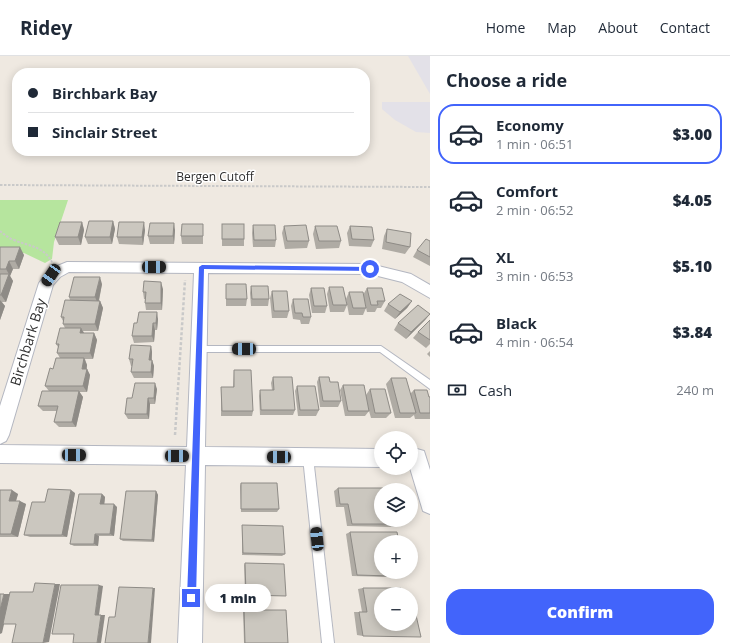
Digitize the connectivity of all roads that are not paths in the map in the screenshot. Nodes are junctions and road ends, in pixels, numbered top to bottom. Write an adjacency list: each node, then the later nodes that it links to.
1 (194, 267): 2 (street); 3 (street); 5 (street, Birchbark Bay)
2 (430, 292)
3 (198, 349): 4 (lane); 7 (street)
4 (430, 385)
5 (0, 435)
6 (0, 454): 7 (street)
7 (197, 456): 8 (street); 12 (street)
8 (308, 457): 9 (street); 13 (lane)
9 (374, 458)
10 (419, 458): 11 (street)
11 (430, 504)
12 (190, 643)
13 (328, 643)

